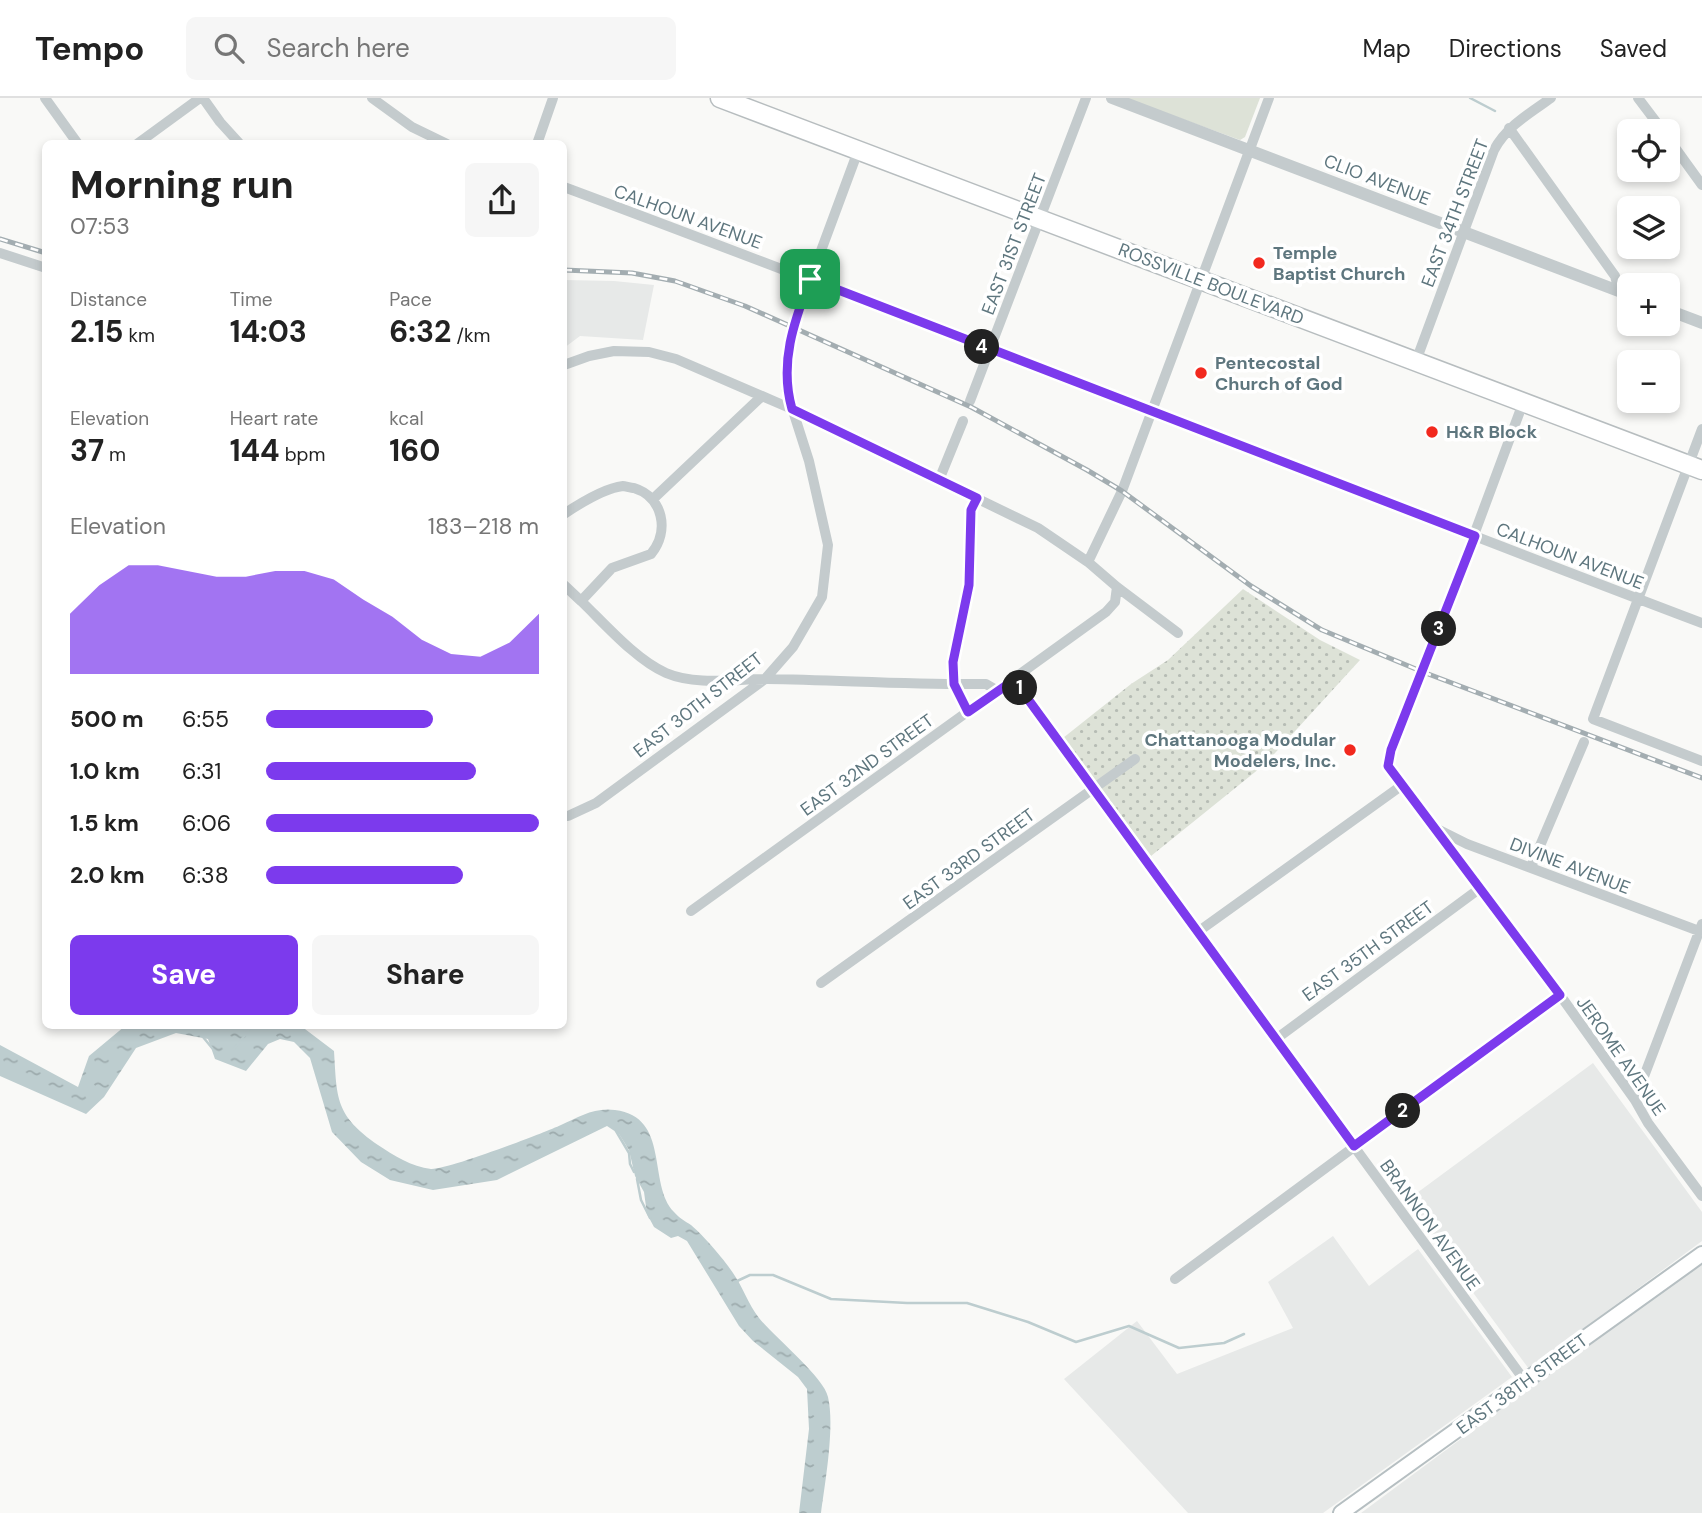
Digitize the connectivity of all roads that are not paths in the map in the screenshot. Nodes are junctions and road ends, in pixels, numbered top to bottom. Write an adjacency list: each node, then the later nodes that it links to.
1 (45, 98): 13 (street)
2 (201, 98): 14 (street); 15 (street)
3 (372, 98): 16 (street)
4 (554, 98): 17 (street)
5 (720, 98): 19 (highway, ROSSVILLE BOULEVARD)
6 (1086, 98): 23 (street, EAST 31ST STREET)
7 (1112, 98): 18 (street, CLIO AVENUE)
8 (1269, 98): 18 (street)
9 (1552, 98): 12 (street, EAST 34TH STREET)
10 (1638, 98): 11 (street)
11 (1653, 119)
12 (1510, 128): 24 (street, EAST 34TH STREET); 29 (street)
13 (75, 140)
14 (143, 140)
15 (236, 140)
16 (439, 140)
17 (538, 140)
18 (1250, 150): 24 (street, CLIO AVENUE); 28 (street)
19 (858, 151): 23 (highway, ROSSVILLE BOULEVARD); 27 (street, EAST 30TH STREET)
20 (1680, 155): 21 (street)
21 (1702, 185)
22 (567, 188): 27 (street, CALHOUN AVENUE)
23 (1040, 219): 28 (highway, ROSSVILLE BOULEVARD); 33 (street, EAST 31ST STREET)
24 (1463, 232): 30 (street, CLIO AVENUE); 34 (street, EAST 34TH STREET)
25 (0, 253): 26 (street)
26 (42, 267)
27 (810, 279): 33 (street, CALHOUN AVENUE); 39 (street, EAST 30TH STREET)
28 (1201, 280): 34 (highway, ROSSVILLE BOULEVARD); 40 (street)
29 (1617, 280)
30 (1617, 290)
31 (1680, 315): 32 (street)
32 (1702, 323)
33 (991, 350): 37 (street, EAST 31ST STREET); 40 (street, CALHOUN AVENUE)
34 (1416, 361): 38 (highway, ROSSVILLE BOULEVARD)
35 (567, 364): 36 (street)
36 (762, 396): 39 (street); 46 (street)
37 (970, 401)
38 (1523, 402): 43 (highway, ROSSVILLE BOULEVARD); 48 (street)
39 (792, 409): 44 (street); 56 (street, EAST 30TH STREET)
40 (1152, 413): 48 (street, CALHOUN AVENUE); 49 (street)
41 (963, 421): 44 (street)
42 (1702, 429): 43 (street)
43 (1695, 468): 52 (street)
44 (939, 480): 45 (street)
45 (977, 498): 49 (street); 58 (street)
46 (653, 499): 47 (street); 53 (street)
47 (567, 512)
48 (1475, 536): 52 (street, CALHOUN AVENUE); 64 (street, JEROME AVENUE)
49 (1088, 562): 50 (street)
50 (1117, 587): 55 (street); 57 (street, EAST 32ND STREET)
51 (567, 588): 53 (street)
52 (1637, 598): 54 (street, CALHOUN AVENUE); 63 (street)
53 (580, 601): 56 (street)
54 (1702, 623)
55 (1178, 633)
56 (765, 679): 58 (street); 66 (street, EAST 30TH STREET)
57 (1014, 680): 59 (street, EAST 32ND STREET); 65 (street, BRANNON AVENUE)
58 (954, 684): 59 (street); 60 (street)
59 (998, 691): 60 (street, EAST 32ND STREET)
60 (968, 712): 70 (street, EAST 32ND STREET)
61 (1584, 742): 68 (street)
62 (1135, 760): 65 (street, EAST 33RD STREET)
63 (1702, 761)
64 (1401, 786): 67 (street, JEROME AVENUE); 72 (street)
65 (1095, 788): 72 (street, BRANNON AVENUE); 73 (street, EAST 33RD STREET)
66 (568, 816)
67 (1432, 827): 68 (street, DIVINE AVENUE); 69 (street, JEROME AVENUE)
68 (1531, 867): 71 (street, DIVINE AVENUE)
69 (1479, 889): 74 (street, JEROME AVENUE); 75 (street, EAST 35TH STREET)
70 (691, 911)
71 (1701, 928): 76 (street)
72 (1199, 931): 75 (street, BRANNON AVENUE)
73 (821, 984)
74 (1560, 995): 76 (street, JEROME AVENUE); 77 (street)
75 (1276, 1039): 77 (street, BRANNON AVENUE)
76 (1635, 1100): 78 (street, JEROME AVENUE)
77 (1354, 1146): 80 (street); 81 (street, BRANNON AVENUE)
78 (1702, 1196)
79 (1702, 1254): 81 (main road, EAST 38TH STREET)
80 (1175, 1279)
81 (1525, 1381): 82 (main road, EAST 38TH STREET)
82 (1341, 1513)

